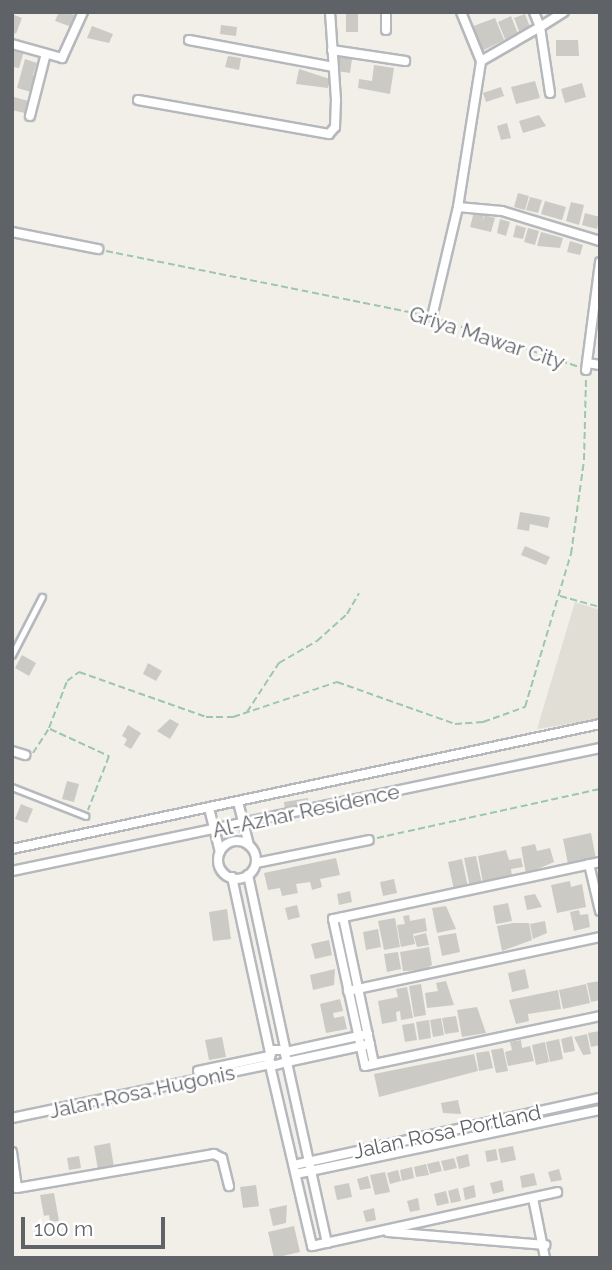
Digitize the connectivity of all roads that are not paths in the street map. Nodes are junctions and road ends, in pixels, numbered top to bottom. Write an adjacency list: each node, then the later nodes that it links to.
1 (83, 12): 12 (street)
2 (330, 12): 11 (street)
3 (386, 12): 8 (street)
4 (460, 12): 14 (street)
5 (534, 12): 7 (street)
6 (564, 12): 7 (street)
7 (540, 27): 14 (street); 16 (street)
8 (386, 30)
9 (189, 40): 15 (street)
10 (12, 44): 12 (street)
11 (332, 50): 13 (street); 15 (street)
12 (45, 57): 18 (street)
13 (405, 61)
14 (481, 61): 19 (street)
15 (333, 67): 17 (street)
16 (550, 93)
17 (138, 100)
18 (30, 116)
19 (458, 207): 21 (street); 24 (street)
20 (12, 232): 22 (street)
21 (600, 241)
22 (98, 249)
23 (600, 262): 25 (street)
24 (432, 317)
25 (600, 365)
26 (41, 597): 27 (lane)
27 (12, 654)
28 (600, 724): 33 (street, Al-Azhar Residence)
29 (600, 748): 36 (street, Al-Azhar Residence)
30 (13, 754): 31 (street)
31 (25, 755)
32 (12, 787): 35 (lane)
33 (238, 802): 34 (street, Al-Azhar Residence); 36 (street)
34 (209, 808): 37 (street); 40 (street, Al-Azhar Residence)
35 (86, 816)
36 (244, 824): 37 (street, Al-Azhar Residence); 39 (street)
37 (215, 831): 41 (street); 45 (street, Al-Azhar Residence)
38 (369, 840): 43 (street)
39 (248, 845): 41 (street); 43 (street)
40 (12, 849)
41 (220, 852): 47 (street)
42 (600, 862): 44 (street)
43 (256, 863): 46 (street)
44 (589, 864): 50 (street); 51 (street)
45 (12, 871)
46 (248, 875): 47 (street); 48 (street)
47 (232, 877): 49 (street)
48 (254, 905): 49 (street); 60 (street)
49 (238, 908): 61 (street)
50 (600, 911)
51 (343, 917): 53 (street); 54 (street)
52 (600, 937): 53 (street)
53 (358, 989): 54 (street); 56 (street)
54 (348, 991): 57 (street)
55 (600, 1016): 63 (street)
56 (368, 1034): 57 (street); 58 (street)
57 (358, 1037): 59 (street); 60 (street)
58 (370, 1044): 59 (street); 63 (street)
59 (360, 1046): 62 (street); 63 (street)
60 (286, 1052): 61 (street); 62 (street)
61 (270, 1060): 62 (street); 64 (street, Jalan Rosa Hugonis); 67 (street, Jalan Rosa Hugonis); 70 (street)
62 (287, 1062): 69 (street)
63 (374, 1064)
64 (198, 1071)
65 (600, 1098): 69 (street, Jalan Rosa Portland)
66 (600, 1110): 69 (street, Jalan Rosa Portland)
67 (12, 1118)
68 (12, 1152): 71 (street)
69 (310, 1166): 70 (street, Jalan Rosa Portland); 76 (street)
70 (295, 1170): 76 (street)
71 (15, 1186): 72 (street)
72 (229, 1186)
73 (557, 1192): 74 (street)
74 (533, 1198): 75 (street); 77 (street)
75 (380, 1231): 76 (street); 77 (street)
76 (327, 1243)
77 (545, 1245): 78 (street)
78 (545, 1258)

